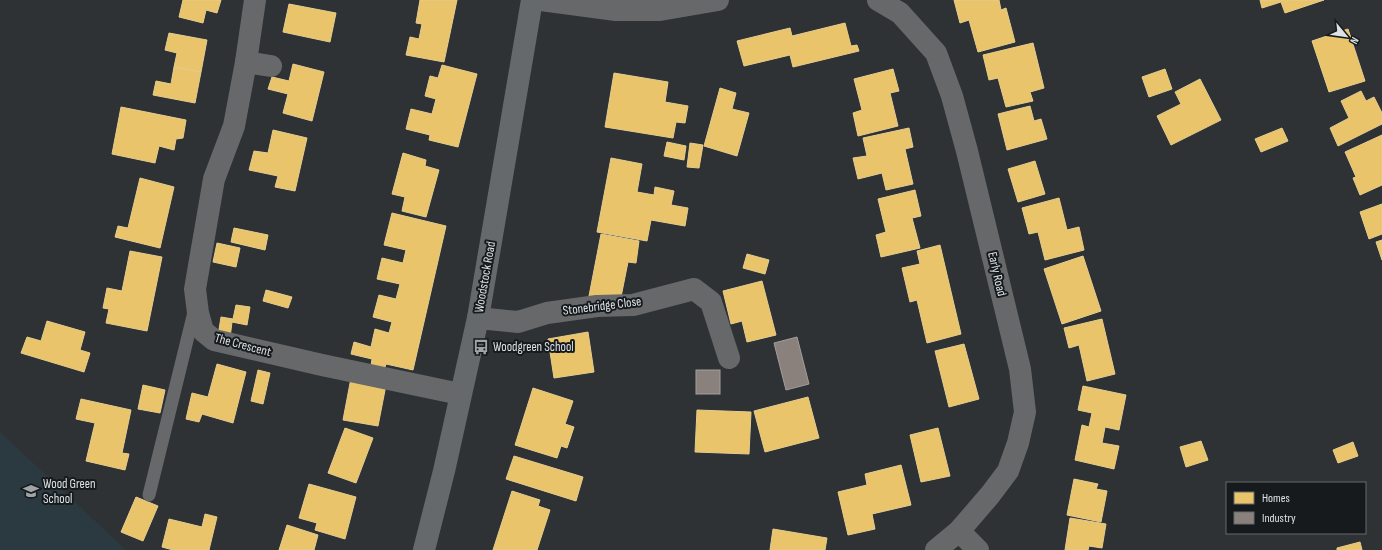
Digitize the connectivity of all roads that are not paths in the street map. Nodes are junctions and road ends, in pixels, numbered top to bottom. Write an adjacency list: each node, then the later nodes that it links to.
1 (255, 0): 6 (street, The Crescent)
2 (532, 0): 9 (main road, Woodstock Road)
3 (541, 0): 4 (street)
4 (718, 0)
5 (878, 0): 13 (street, Early Road)
6 (246, 62): 7 (street); 8 (street, The Crescent)
7 (271, 66)
8 (196, 303): 11 (street, The Crescent); 12 (lane)
9 (478, 318): 10 (street, Stonebridge Close); 11 (main road, Woodstock Road)
10 (729, 358)
11 (460, 394): 14 (main road, Woodstock Road)
12 (149, 494)
13 (959, 531): 15 (street, Early Road); 16 (street)
14 (424, 550)
15 (936, 550)
16 (978, 550)

